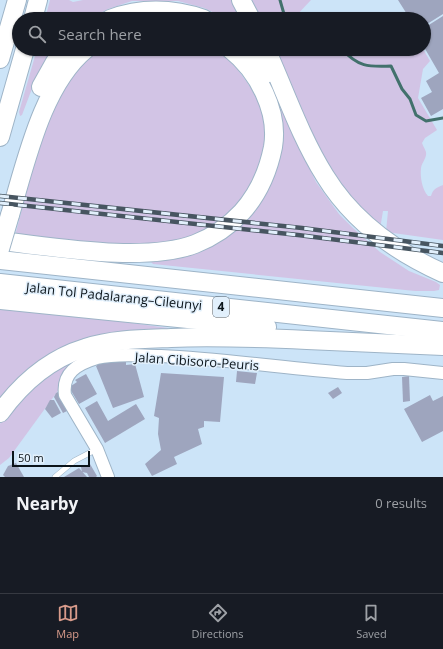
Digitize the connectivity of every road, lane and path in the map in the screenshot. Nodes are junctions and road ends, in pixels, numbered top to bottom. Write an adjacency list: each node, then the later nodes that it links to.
1 (14, 0): 11 (highway)
2 (17, 0): 5 (highway)
3 (38, 0): 6 (highway)
4 (240, 0): 9 (highway)
5 (14, 12)
6 (35, 12)
7 (134, 12): 8 (highway)
8 (184, 12)
9 (247, 12)
10 (12, 17): 18 (highway)
11 (0, 34)
12 (22, 56): 20 (highway)
13 (60, 56): 21 (highway)
14 (78, 56): 21 (highway)
15 (238, 56): 22 (highway)
16 (256, 56): 19 (highway)
17 (269, 56): 19 (highway)
18 (0, 59)
19 (297, 120): 25 (highway)
20 (0, 137)
21 (5, 211): 23 (highway, bridge)
22 (0, 241)
23 (0, 249)
24 (0, 260): 28 (highway, Jalan Tol Padalarang–Cileunyi / 4)
25 (443, 273)
26 (0, 283): 29 (highway, Jalan Tol Padalarang–Cileunyi / 4)
27 (0, 300): 30 (highway)
28 (443, 308)
29 (443, 331)
30 (443, 346): 32 (highway)
31 (443, 373): 33 (street, Jalan Cibisoro-Peuris)
32 (0, 413)
33 (97, 449): 34 (lane); 35 (street, Jalan Cibisoro-Peuris)
34 (55, 477)
35 (108, 477)

